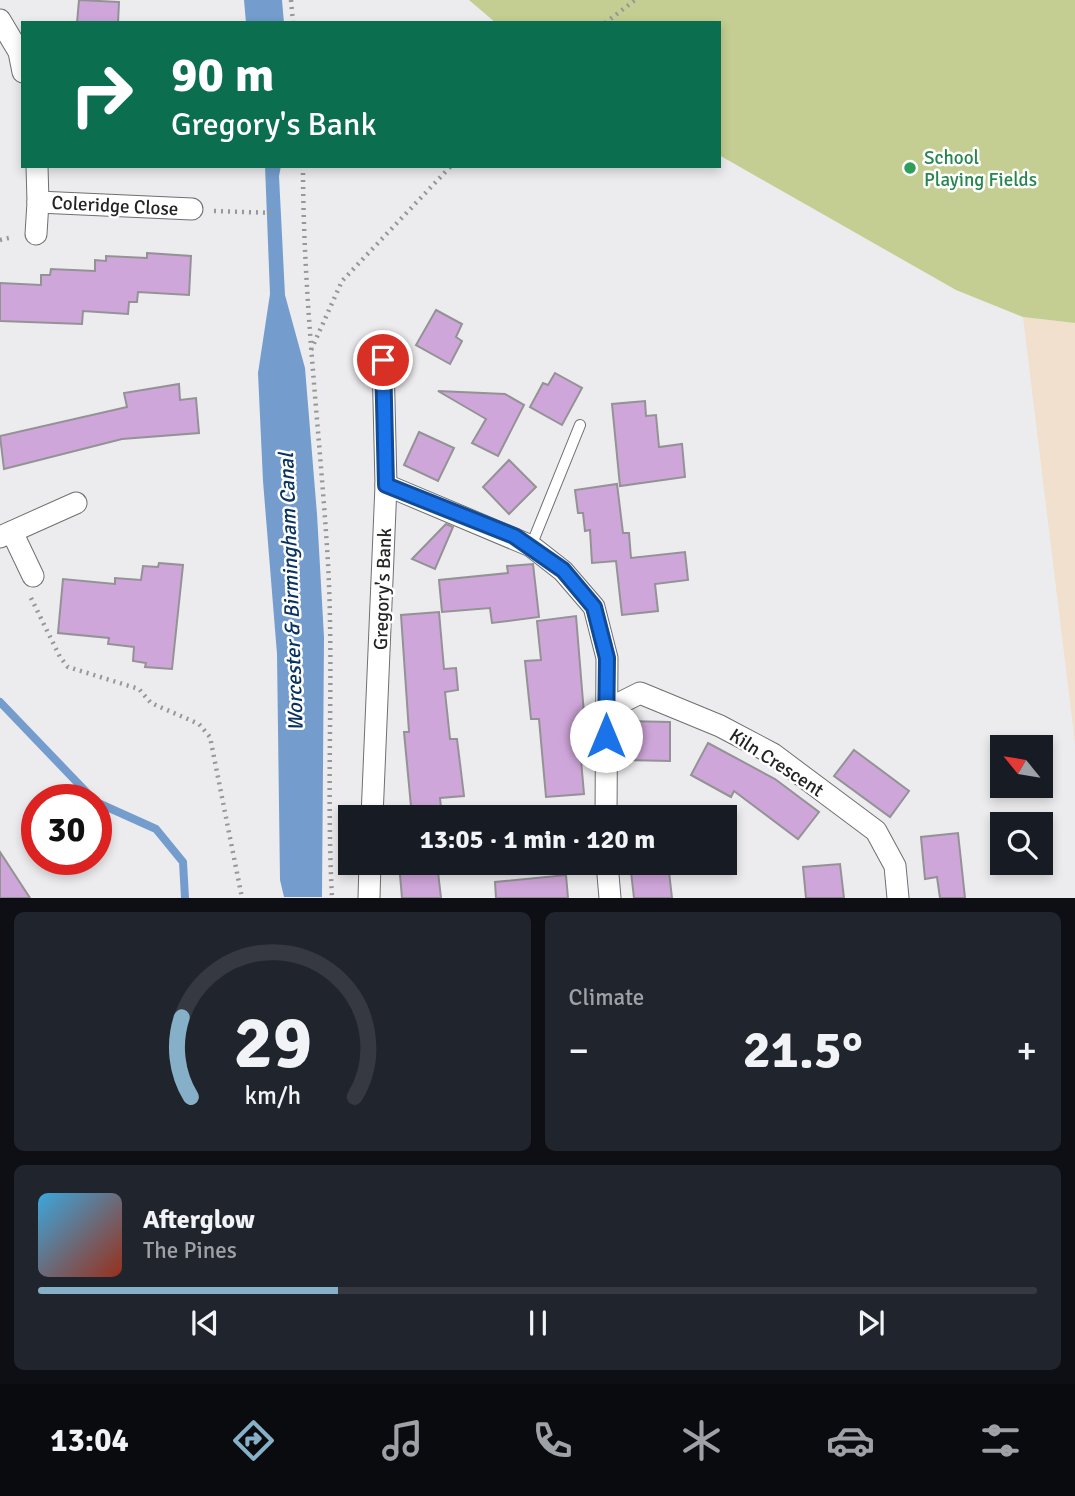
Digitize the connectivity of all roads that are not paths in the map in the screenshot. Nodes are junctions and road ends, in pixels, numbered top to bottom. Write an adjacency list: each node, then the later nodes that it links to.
1 (0, 20): 2 (street)
2 (21, 62)
3 (37, 168): 4 (street, Coleridge Close)
4 (38, 201): 5 (street, Coleridge Close); 6 (street, Coleridge Close)
5 (200, 210)
6 (36, 234)
7 (383, 360): 9 (street, Gregory's Bank)
8 (580, 425): 12 (lane)
9 (386, 485): 12 (street); 15 (street, Gregory's Bank)
10 (76, 503): 11 (street)
11 (6, 534): 13 (street)
12 (531, 546): 14 (street)
13 (33, 576)
14 (606, 709): 16 (street); 21 (street, Kiln Crescent)
15 (373, 805)
16 (606, 805)
17 (370, 875): 19 (street)
18 (608, 875): 20 (street)
19 (369, 898)
20 (610, 898)
21 (898, 898)

